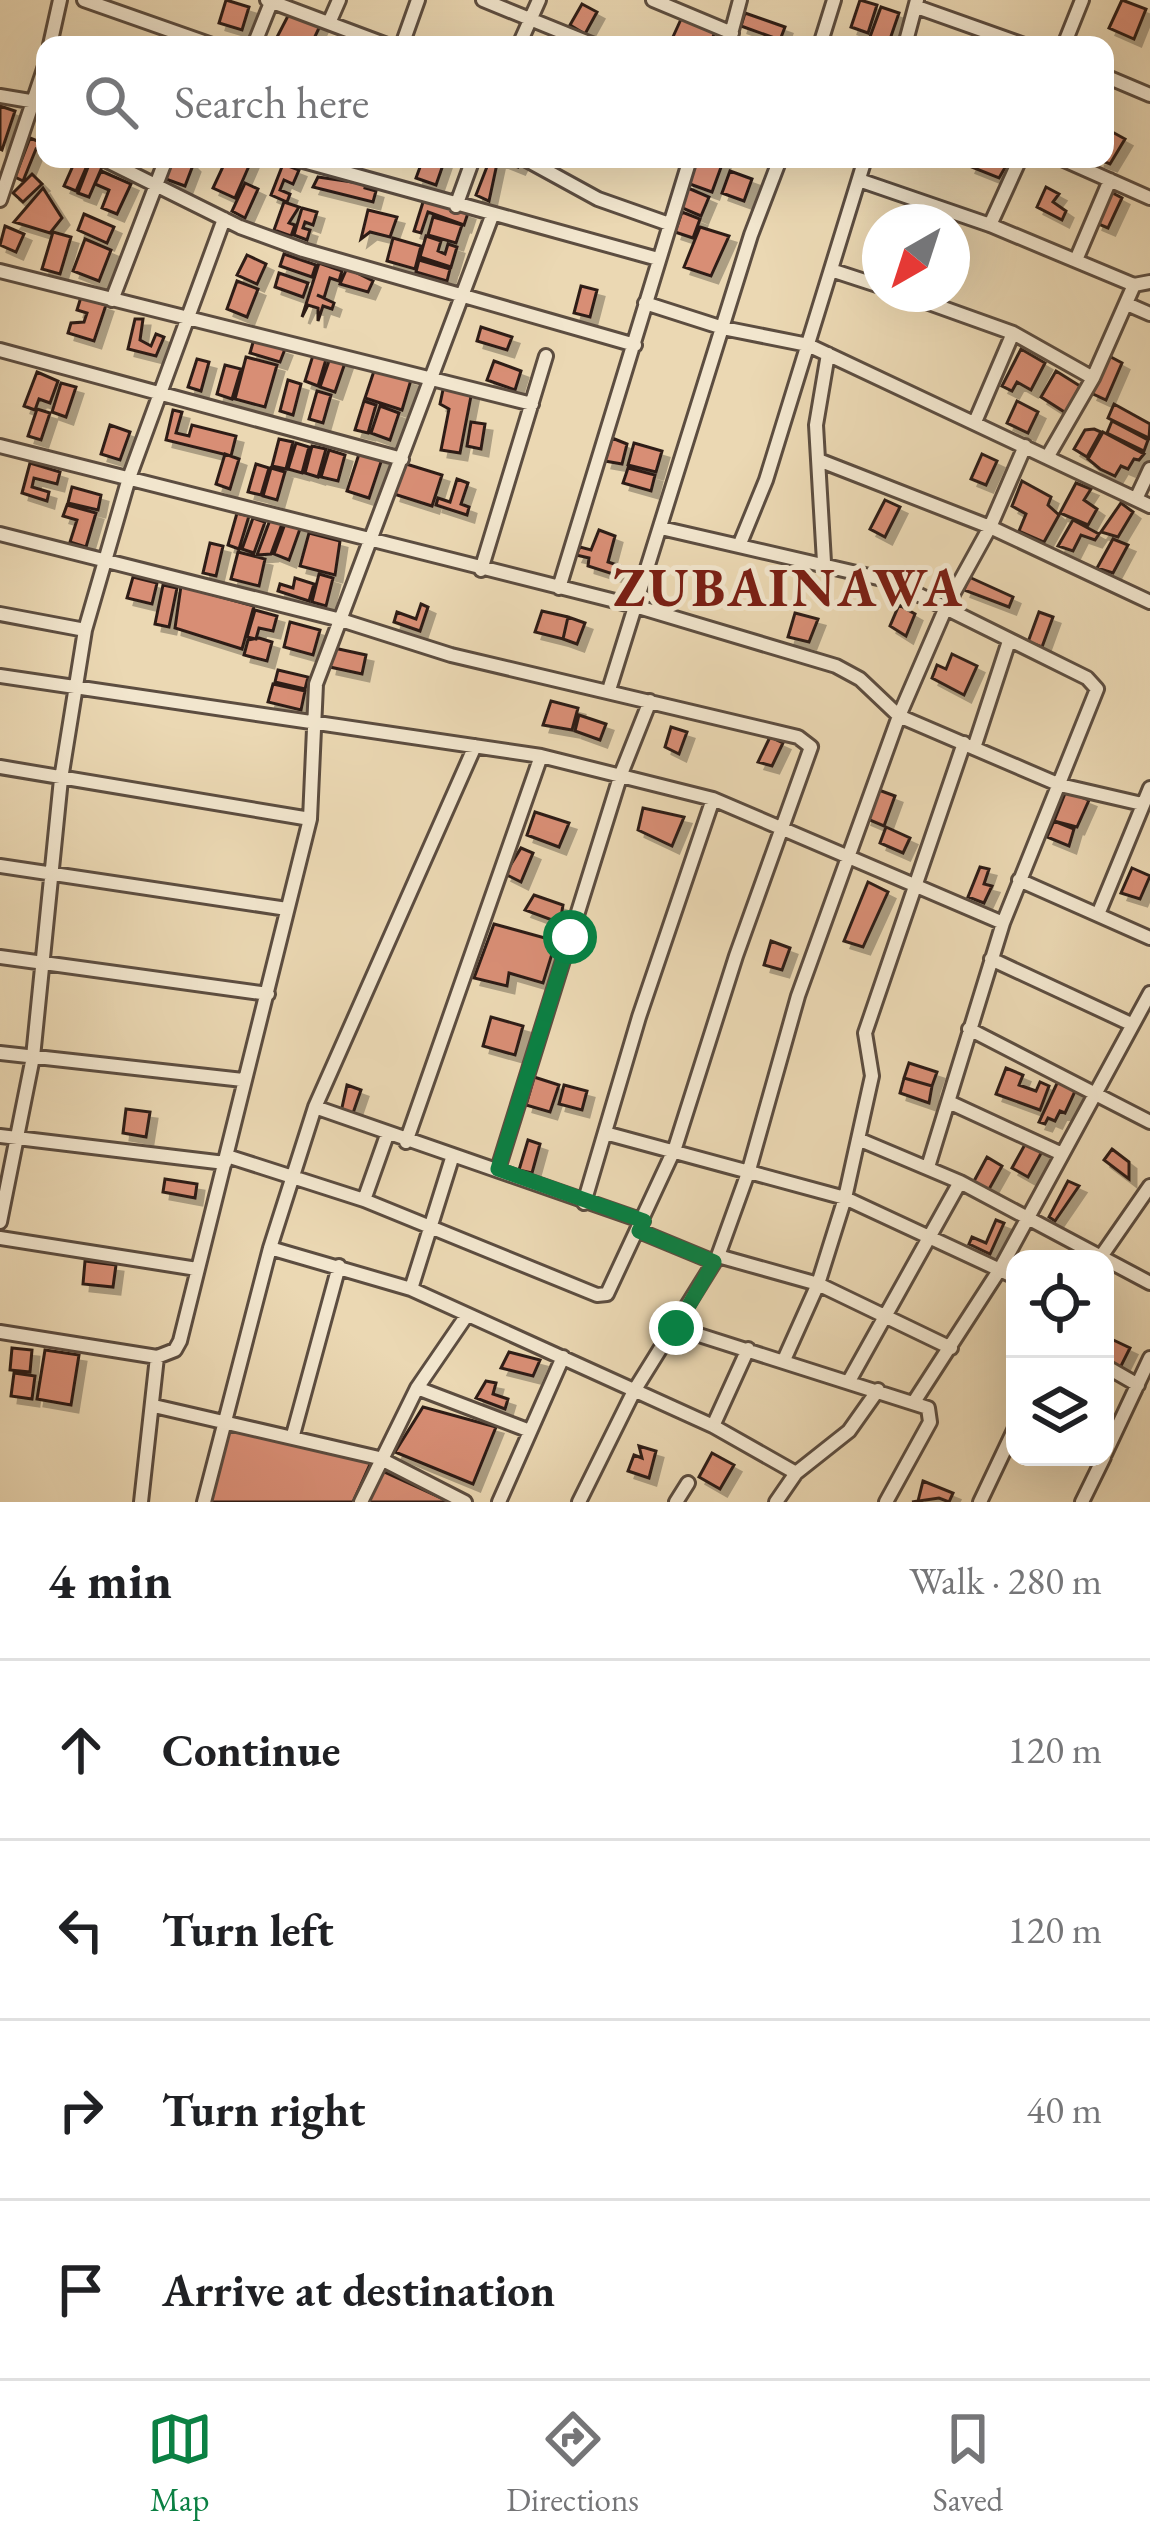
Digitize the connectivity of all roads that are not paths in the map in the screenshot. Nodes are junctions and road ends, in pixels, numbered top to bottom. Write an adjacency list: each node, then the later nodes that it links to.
1 (60, 0): 15 (street)
2 (83, 0): 16 (street)
3 (270, 0): 14 (street); 17 (street)
4 (339, 0): 14 (street)
5 (418, 0): 19 (street)
6 (484, 0): 13 (street)
7 (539, 0): 13 (street)
8 (653, 0): 22 (street)
9 (740, 0): 23 (street)
10 (834, 0): 24 (street)
11 (1082, 0): 27 (street)
12 (916, 3): 25 (street); 26 (street)
13 (532, 17): 20 (street); 21 (street)
14 (329, 23): 18 (street)
15 (52, 36)
16 (186, 36)
17 (257, 36)
18 (363, 36)
19 (405, 36)
20 (524, 36)
21 (574, 36)
22 (724, 36)
23 (731, 36)
24 (823, 36)
25 (907, 36)
26 (1001, 36)
27 (1068, 36)
28 (1114, 80): 29 (street)
29 (1150, 95)
30 (0, 96): 31 (street)
31 (36, 102): 32 (street)
32 (29, 125): 33 (street); 47 (street)
33 (36, 128)
34 (122, 168): 46 (street)
35 (163, 168): 46 (street)
36 (327, 168): 49 (street)
37 (470, 168): 49 (street)
38 (541, 168): 52 (street)
39 (687, 168): 52 (street)
40 (777, 168): 68 (street)
41 (862, 168): 44 (street)
42 (1016, 168): 53 (street)
43 (1082, 168): 45 (street)
44 (859, 180): 53 (street); 56 (street)
45 (1110, 181): 48 (street); 55 (street)
46 (157, 184): 51 (street); 62 (street)
47 (2, 191)
48 (1150, 198)
49 (456, 206): 50 (street)
50 (492, 216): 54 (street); 61 (street)
51 (224, 219): 61 (street); 67 (street)
52 (668, 224): 54 (street)
53 (990, 225): 55 (street)
54 (658, 259): 63 (street)
55 (1076, 260): 60 (street)
56 (831, 269): 58 (street); 71 (street)
57 (0, 271): 62 (street)
58 (862, 280)
59 (1150, 282): 60 (street)
60 (1134, 285): 64 (street)
61 (460, 294): 70 (street); 75 (street)
62 (112, 300): 67 (street)
63 (646, 304): 68 (street); 70 (street)
64 (1127, 304): 66 (street); 76 (street)
65 (954, 312): 69 (street)
66 (1150, 314)
67 (189, 318): 75 (street); 77 (street)
68 (723, 328): 71 (street); 89 (street)
69 (1013, 333): 76 (street); 79 (street)
70 (635, 345): 96 (street)
71 (808, 345): 73 (street); 92 (street)
72 (0, 350): 77 (street)
73 (828, 354): 79 (street); 84 (street)
74 (546, 356): 78 (street)
75 (432, 378): 78 (street); 83 (street)
76 (1093, 378): 82 (street)
77 (160, 396): 83 (street); 86 (street)
78 (532, 404): 95 (street)
79 (975, 422): 81 (street)
80 (0, 446): 86 (street)
81 (1025, 446): 82 (street); 88 (street)
82 (1048, 456): 87 (street)
83 (402, 459): 91 (street)
84 (821, 461): 88 (street); 94 (street)
85 (1150, 469): 87 (street)
86 (128, 478): 91 (street); 93 (street)
87 (1143, 503)
88 (989, 527): 97 (street); 98 (street)
89 (661, 528): 92 (street); 99 (street)
90 (0, 534): 93 (street)
91 (372, 540): 95 (street); 101 (street)
92 (739, 546): 94 (street)
93 (103, 561): 101 (street); 102 (street)
94 (824, 562): 98 (street)
95 (481, 570): 96 (street)
96 (559, 588): 99 (street)
97 (1150, 602)
98 (946, 605): 103 (street); 108 (street)
99 (635, 606): 106 (street); 108 (street)
100 (0, 614): 102 (street)
101 (341, 620): 106 (street); 109 (street)
102 (85, 630): 105 (street)
103 (1010, 641): 111 (street); 116 (street)
104 (0, 676): 105 (street)
105 (74, 689): 109 (street); 115 (street)
106 (609, 691): 107 (street)
107 (650, 701): 114 (street); 121 (street)
108 (899, 716): 111 (street); 122 (street)
109 (316, 722): 110 (street); 120 (street)
110 (475, 746): 112 (street); 143 (street)
111 (969, 746): 116 (street); 126 (street)
112 (541, 756): 114 (street); 150 (street)
113 (0, 767): 115 (street)
114 (621, 774): 118 (street); 156 (street)
115 (61, 779): 120 (street); 124 (street)
116 (1060, 785): 119 (street); 125 (street)
117 (1150, 788): 119 (street)
118 (713, 799): 121 (street); 145 (street)
119 (1142, 804): 128 (street)
120 (310, 819): 127 (street)
121 (782, 827): 122 (street); 151 (street)
122 (848, 857): 126 (street); 157 (street)
123 (0, 866): 124 (street)
124 (51, 874): 127 (street); 133 (street)
125 (1019, 880): 128 (street); 129 (street)
126 (914, 885): 129 (street); 149 (street)
127 (287, 909): 135 (street)
128 (1099, 912): 130 (street)
129 (1003, 923): 132 (street)
130 (1150, 938)
131 (0, 957): 133 (street)
132 (991, 959): 136 (street); 137 (street)
133 (45, 963): 135 (street); 139 (street)
134 (1150, 993): 136 (street)
135 (268, 994): 140 (street)
136 (1131, 1024): 141 (street)
137 (969, 1028): 141 (street); 142 (street)
138 (0, 1052): 139 (street)
139 (33, 1057): 140 (street); 148 (street)
140 (243, 1080): 154 (street)
141 (1093, 1092): 144 (street); 152 (street)
142 (951, 1102): 152 (street); 155 (street)
143 (315, 1107): 146 (street); 158 (street)
144 (1150, 1122)
145 (605, 1133): 151 (street); 163 (street)
146 (387, 1135): 150 (street); 162 (street)
147 (0, 1136): 148 (street)
148 (19, 1138): 154 (street); 165 (street)
149 (858, 1139): 155 (street); 161 (street)
150 (406, 1142): 153 (street)
151 (675, 1148): 157 (street); 166 (street)
152 (1062, 1154): 164 (street)
153 (453, 1155): 156 (street); 167 (street)
154 (226, 1159): 158 (street); 176 (street)
155 (928, 1167): 159 (street)
156 (498, 1169): 163 (street)
157 (749, 1170): 161 (street); 173 (street)
158 (290, 1174): 162 (street); 170 (street)
159 (960, 1182): 164 (street); 168 (street)
160 (1150, 1186): 172 (street)
161 (845, 1198): 168 (street); 180 (street)
162 (364, 1200): 167 (street)
163 (584, 1203): 166 (street)
164 (1027, 1218): 171 (street); 177 (street)
165 (0, 1222)
166 (641, 1226): 167 (street); 173 (street)
167 (430, 1227): 181 (street)
168 (932, 1234): 177 (street); 182 (street)
169 (0, 1238): 176 (street)
170 (270, 1247): 175 (street); 201 (street)
171 (1089, 1250)
172 (1105, 1250)
173 (716, 1259): 180 (street); 184 (street)
174 (1114, 1263): 179 (street)
175 (339, 1265): 181 (street); 204 (street)
176 (196, 1269): 189 (street)
177 (1000, 1270): 178 (street); 186 (street)
178 (1006, 1273)
179 (1150, 1283)
180 (818, 1284): 182 (street); 192 (street)
181 (411, 1289): 183 (street)
182 (889, 1314): 186 (street); 195 (street)
183 (467, 1315): 190 (street); 196 (street)
184 (676, 1328): 188 (street); 198 (street)
185 (1, 1332): 187 (street); 189 (street)
186 (951, 1348): 199 (street)
187 (0, 1349)
188 (748, 1349): 192 (street); 202 (street)
189 (157, 1357): 200 (street)
190 (563, 1357): 198 (street); 203 (street)
191 (1150, 1358): 194 (street)
192 (784, 1360): 195 (street)
193 (1114, 1369): 194 (street)
194 (1143, 1380): 205 (street)
195 (849, 1381): 197 (street)
196 (417, 1388): 203 (street); 207 (street)
197 (878, 1390): 199 (street); 209 (street)
198 (634, 1391): 202 (street); 216 (street)
199 (914, 1402): 219 (street)
200 (154, 1406): 201 (street); 211 (street)
201 (224, 1419): 204 (street); 212 (street)
202 (713, 1426): 209 (street)
203 (530, 1431): 215 (street)
204 (293, 1435): 207 (street)
205 (1114, 1436)
206 (1006, 1447): 220 (street)
207 (379, 1458): 213 (street); 214 (street)
208 (1099, 1466): 221 (street)
209 (796, 1473): 218 (street)
210 (688, 1484): 217 (street)
211 (141, 1502)
212 (204, 1502)
213 (361, 1502)
214 (466, 1502)
215 (499, 1502)
216 (579, 1502)
217 (676, 1502)
218 (776, 1502)
219 (886, 1502)
220 (980, 1502)
221 (1082, 1502)

